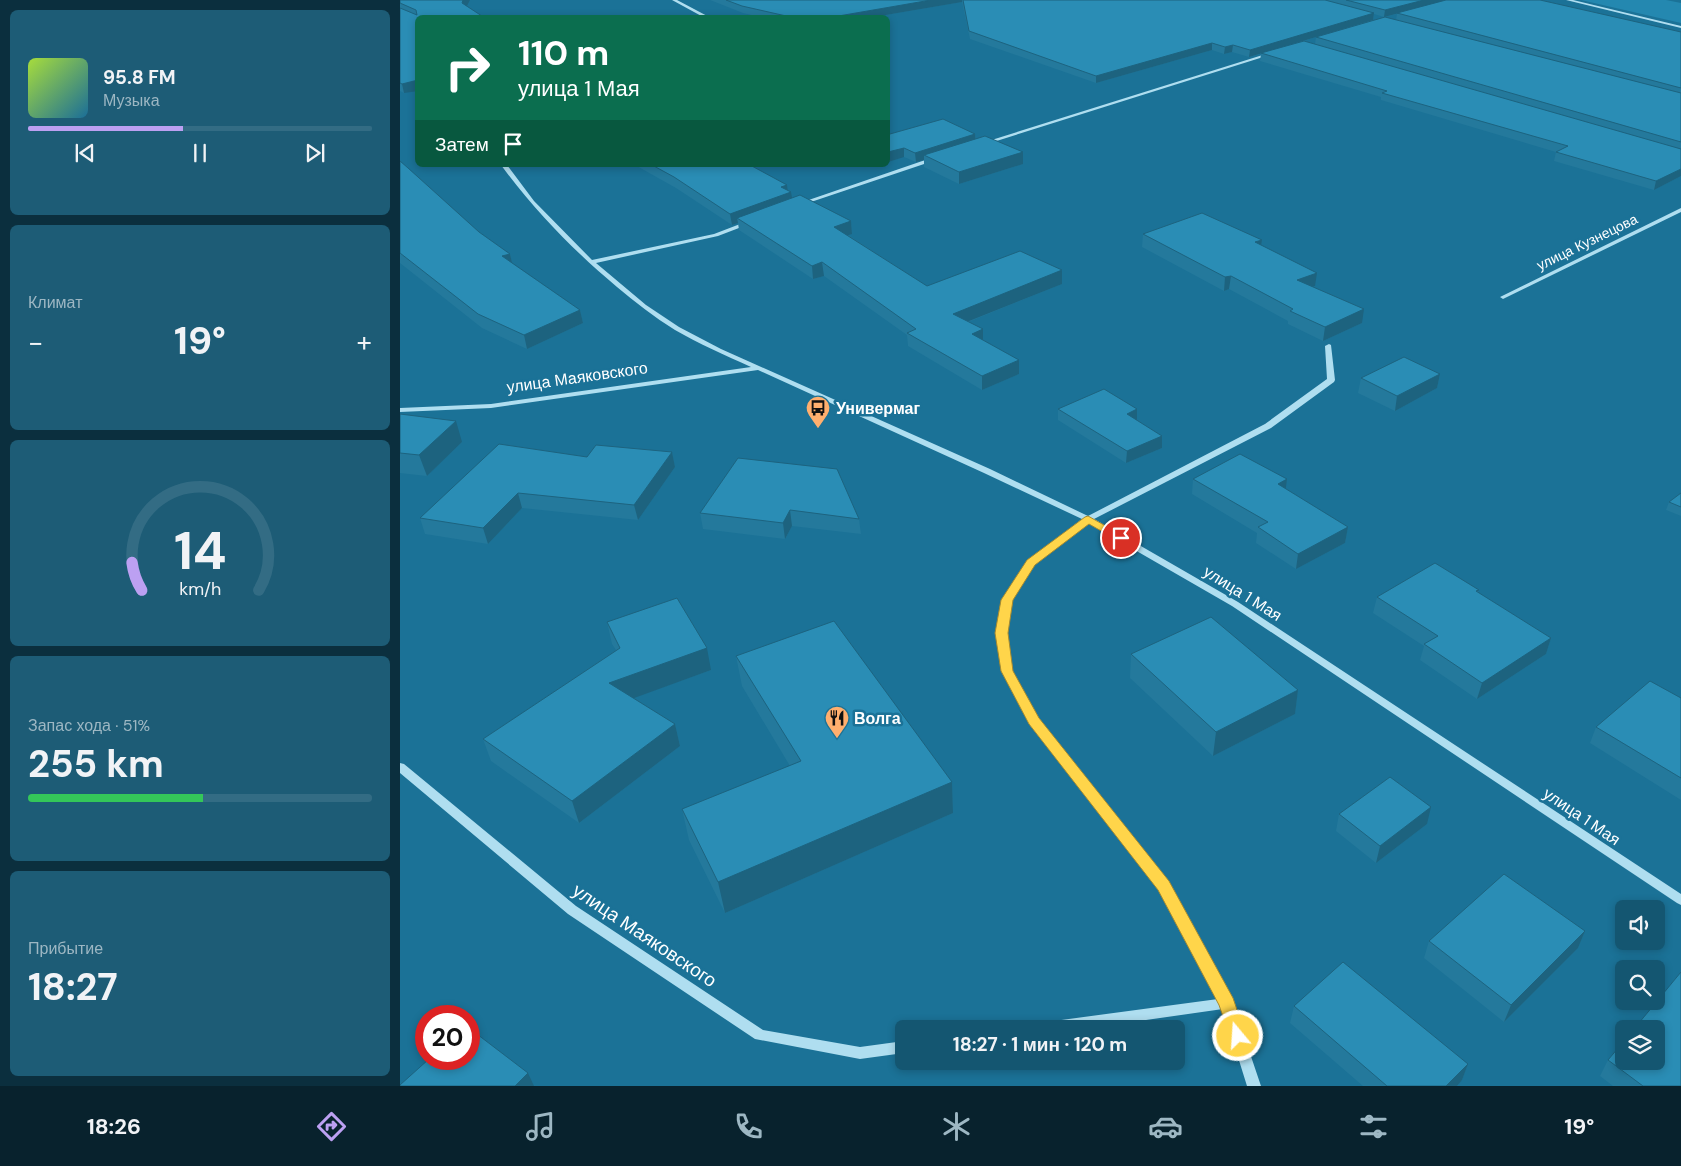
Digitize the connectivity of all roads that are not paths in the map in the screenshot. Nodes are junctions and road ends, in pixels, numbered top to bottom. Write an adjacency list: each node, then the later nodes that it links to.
1 (674, 0): 3 (street)
2 (1568, 0): 4 (street)
3 (703, 15)
4 (1681, 27)
5 (1276, 52): 6 (street)
6 (981, 144)
7 (944, 156): 9 (street)
8 (506, 167): 12 (street, улица 1 Мая)
9 (790, 208)
10 (1681, 210): 13 (street, улица Кузнецова)
11 (753, 221): 12 (street)
12 (591, 262): 15 (street, улица 1 Мая)
13 (1503, 297)
14 (1329, 346): 17 (street)
15 (758, 368): 16 (street, улица Маяковского); 17 (street, улица 1 Мая)
16 (400, 410)
17 (1088, 519): 19 (street, улица 1 Мая); 20 (street)
18 (400, 767): 22 (street, улица Маяковского)
19 (1681, 900)
20 (1227, 1003): 21 (street); 23 (street)
21 (1104, 1020)
22 (895, 1048)
23 (1254, 1086)

